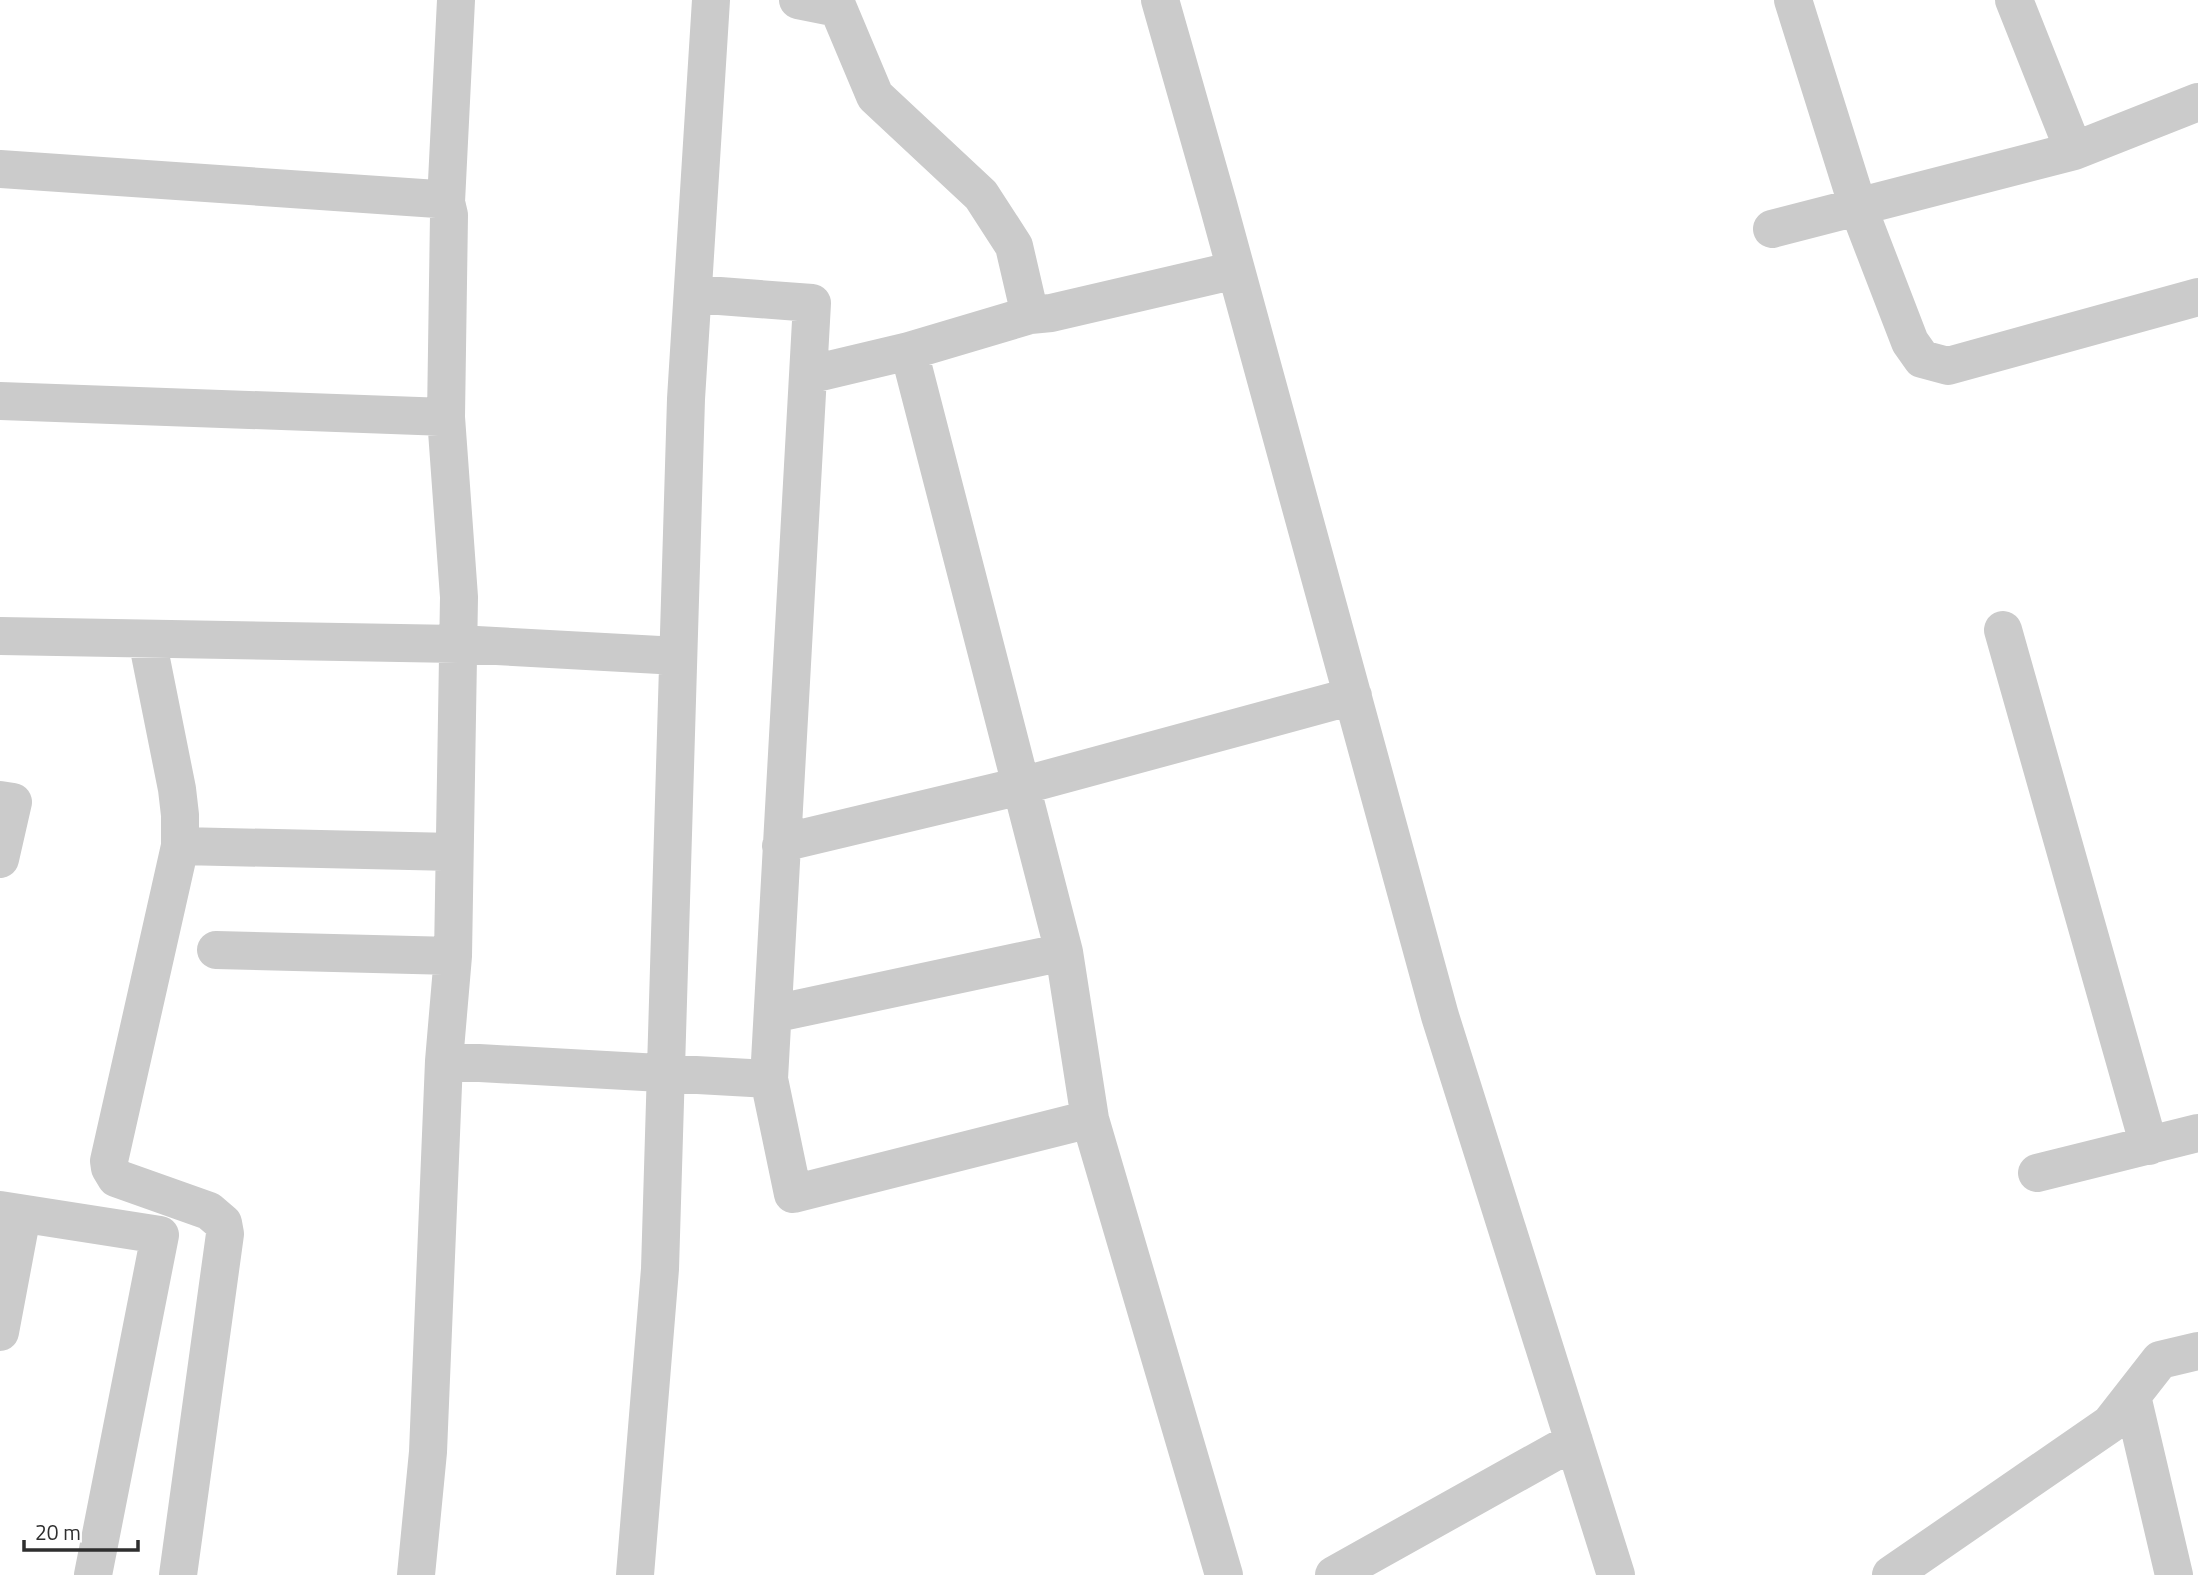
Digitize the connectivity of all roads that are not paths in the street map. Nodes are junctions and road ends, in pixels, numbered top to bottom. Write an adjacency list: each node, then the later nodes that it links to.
1 (456, 0): 10 (street)
2 (711, 0): 14 (street)
3 (798, 0): 16 (street)
4 (1160, 0): 13 (street)
5 (1793, 0): 11 (street)
6 (2014, 0): 8 (street)
7 (2198, 102): 8 (street)
8 (2074, 151): 11 (street)
9 (0, 169): 10 (street)
10 (446, 202): 20 (street)
11 (1858, 206): 12 (street); 15 (street)
12 (1772, 229)
13 (1236, 270): 16 (street); 26 (street)
14 (693, 294): 18 (street); 25 (street)
15 (2198, 297)
16 (1030, 315): 17 (street)
17 (909, 351): 18 (street); 27 (street)
18 (808, 375): 30 (street)
19 (0, 401): 20 (street)
20 (446, 418): 24 (street)
21 (2003, 630): 42 (street)
22 (0, 636): 23 (street)
23 (147, 639): 24 (street); 29 (street)
24 (458, 644): 25 (street); 31 (street)
25 (678, 656): 38 (street)
26 (1353, 696): 27 (street); 48 (street)
27 (1021, 786): 30 (street); 34 (street)
28 (0, 800): 32 (street)
29 (180, 846): 31 (street); 50 (street)
30 (781, 846): 36 (street)
31 (454, 852): 35 (street)
32 (0, 859)
33 (216, 950): 35 (street)
34 (1064, 952): 36 (street); 40 (street)
35 (453, 956): 37 (street)
36 (773, 1014): 39 (street)
37 (444, 1061): 38 (street); 51 (street)
38 (665, 1072): 39 (street); 52 (street)
39 (769, 1079): 40 (street)
40 (1090, 1119): 53 (street)
41 (2198, 1133): 42 (street)
42 (2149, 1146): 43 (street)
43 (2037, 1173)
44 (11, 1213): 45 (street); 49 (street)
45 (0, 1332)
46 (2198, 1351): 47 (street)
47 (2132, 1396): 56 (street); 57 (street)
48 (1574, 1441): 54 (street); 55 (street)
49 (93, 1575)
50 (178, 1575)
51 (416, 1575)
52 (635, 1575)
53 (1224, 1575)
54 (1334, 1575)
55 (1616, 1575)
56 (1891, 1575)
57 (2174, 1575)

